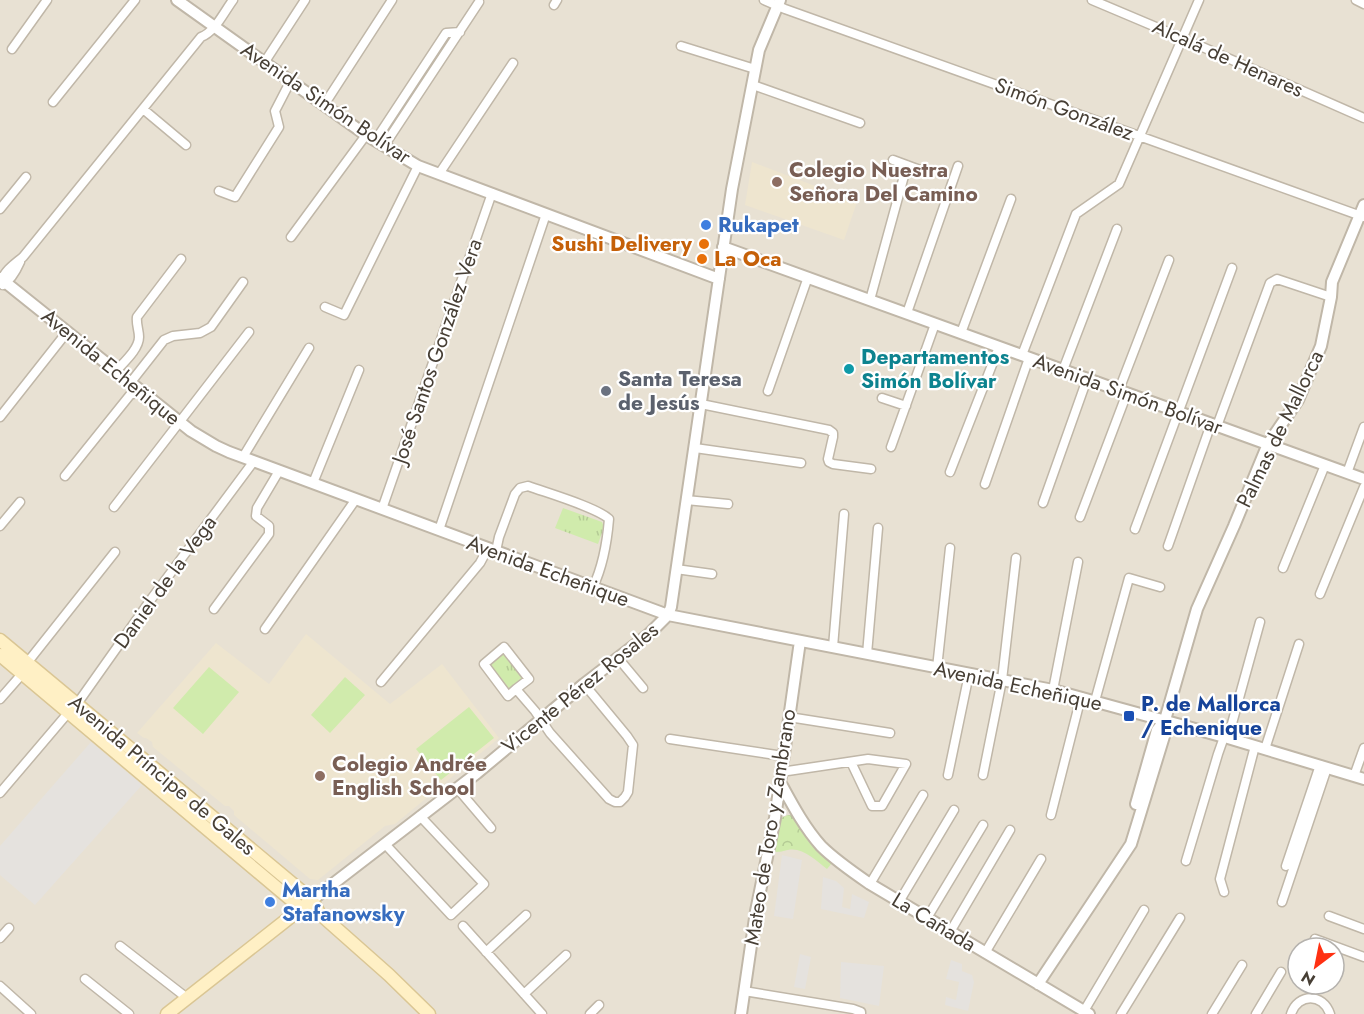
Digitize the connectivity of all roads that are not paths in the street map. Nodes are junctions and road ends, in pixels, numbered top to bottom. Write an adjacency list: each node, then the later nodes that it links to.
1 (47, 0): 17 (street)
2 (135, 0): 23 (street)
3 (177, 0): 14 (street, Avenida Simón Bolívar)
4 (232, 0): 14 (street)
5 (305, 0): 18 (street)
6 (392, 0): 24 (street)
7 (764, 0): 12 (street, Simón González)
8 (1092, 0): 15 (street, Alcalá de Henares)
9 (1199, 0): 15 (street)
10 (1356, 0): 13 (street)
11 (479, 2): 29 (street)
12 (778, 3): 20 (street, Vicente Pérez Rosales); 28 (street, Simón González)
13 (1364, 4)
14 (210, 24): 18 (street, Avenida Simón Bolívar); 25 (street)
15 (1182, 38): 26 (street, Alcalá de Henares); 28 (street)
16 (681, 46): 20 (street)
17 (12, 49)
18 (264, 63): 21 (street, Avenida Simón Bolívar)
19 (513, 63): 36 (street)
20 (755, 69): 22 (street, Vicente Pérez Rosales)
21 (290, 82): 24 (street, Avenida Simón Bolívar); 38 (street)
22 (753, 85): 27 (street); 47 (street, Vicente Pérez Rosales)
23 (53, 102)
24 (324, 105): 29 (street, Avenida Simón Bolívar)
25 (143, 109): 30 (street); 53 (street)
26 (1364, 118)
27 (860, 123)
28 (1139, 135): 44 (street, Simón González); 65 (street)
29 (375, 141): 33 (street, Avenida Simón Bolívar); 46 (street)
30 (186, 145)
31 (893, 160): 32 (street)
32 (907, 165): 35 (street); 56 (street)
33 (418, 166): 36 (street, Avenida Simón Bolívar); 57 (street)
34 (958, 166): 58 (street)
35 (928, 173)
36 (439, 174): 39 (street, Avenida Simón Bolívar)
37 (26, 177): 42 (street)
38 (219, 191)
39 (492, 194): 43 (street, Avenida Simón Bolívar); 102 (street, José Santos González Vera)
40 (1011, 199): 62 (street)
41 (1364, 205): 44 (street, Palmas de Mallorca)
42 (0, 209)
43 (546, 214): 52 (street, Avenida Simón Bolívar); 107 (street)
44 (1362, 217): 55 (street, Palmas de Mallorca)
45 (1117, 229): 67 (street)
46 (291, 237)
47 (723, 247): 51 (street, Avenida Simón Bolívar); 52 (street, Vicente Pérez Rosales)
48 (181, 259): 68 (street)
49 (1169, 260): 72 (street)
50 (1232, 268): 76 (street)
51 (808, 278): 56 (street, Avenida Simón Bolívar); 71 (street)
52 (719, 279): 74 (street, Vicente Pérez Rosales)
53 (2, 282): 60 (street, Avenida Echeñique)
54 (243, 282): 70 (street)
55 (1331, 297): 79 (street); 81 (street, Palmas de Mallorca)
56 (870, 300): 58 (street, Avenida Simón Bolívar)
57 (325, 307)
58 (907, 314): 59 (street, Avenida Simón Bolívar)
59 (935, 324): 62 (street, Avenida Simón Bolívar); 75 (street)
60 (67, 332): 68 (street, Avenida Echeñique); 77 (street)
61 (249, 332): 78 (street)
62 (961, 333): 63 (street, Avenida Simón Bolívar)
63 (999, 347): 65 (street, Avenida Simón Bolívar); 89 (street)
64 (309, 348): 84 (street, Daniel de la Vega)
65 (1025, 356): 67 (street, Avenida Simón Bolívar); 94 (street)
66 (359, 370): 93 (street)
67 (1063, 370): 69 (street, Avenida Simón Bolívar)
68 (116, 371): 70 (street, Avenida Echeñique)
69 (1087, 379): 72 (street, Avenida Simón Bolívar); 99 (street)
70 (134, 388): 78 (street, Avenida Echeñique); 91 (street)
71 (768, 391)
72 (1123, 392): 76 (street, Avenida Simón Bolívar); 104 (street)
73 (882, 398): 75 (street)
74 (701, 404): 83 (street, Vicente Pérez Rosales); 87 (street)
75 (906, 406): 82 (street)
76 (1178, 412): 79 (street, Avenida Simón Bolívar); 108 (street)
77 (0, 417)
78 (180, 422): 84 (street, Avenida Echeñique); 101 (street)
79 (1214, 425): 81 (street, Avenida Simón Bolívar); 109 (street)
80 (1364, 427): 90 (street)
81 (1268, 444): 86 (street, Avenida Simón Bolívar); 147 (street, Palmas de Mallorca)
82 (891, 447)
83 (694, 448): 85 (street); 97 (street, Vicente Pérez Rosales)
84 (249, 459): 88 (street, Avenida Echeñique); 144 (street, Daniel de la Vega)
85 (801, 463)
86 (1325, 465): 90 (street, Avenida Simón Bolívar); 115 (street)
87 (871, 469)
88 (279, 471): 93 (street, Avenida Echeñique); 121 (street)
89 (950, 472)
90 (1347, 473): 92 (street, Avenida Simón Bolívar)
91 (65, 476)
92 (1364, 479)
93 (313, 483): 96 (street, Avenida Echeñique)
94 (985, 484)
95 (1364, 487): 120 (street)
96 (356, 499): 102 (street, Avenida Echeñique); 124 (street)
97 (686, 500): 100 (street); 116 (street, Vicente Pérez Rosales)
98 (20, 502): 105 (street)
99 (1043, 503)
100 (728, 504)
101 (114, 507)
102 (382, 509): 107 (street, Avenida Echeñique)
103 (844, 514): 128 (street)
104 (1080, 517)
105 (0, 526)
106 (878, 528): 129 (street)
107 (439, 530): 111 (street, Avenida Echeñique)
108 (1135, 530)
109 (1168, 546)
110 (950, 548): 133 (street)
111 (492, 550): 118 (street, Avenida Echeñique); 118 (street); 136 (street)
112 (115, 552): 132 (street)
113 (1016, 558): 135 (street)
114 (1078, 562): 140 (street)
115 (1283, 568)
116 (676, 569): 117 (street); 122 (street, Vicente Pérez Rosales)
117 (712, 574)
118 (593, 587): 122 (street, Avenida Echeñique)
119 (1160, 587): 143 (street)
120 (1320, 594)
121 (214, 609)
122 (668, 615): 126 (street, Avenida Echeñique); 131 (street, Vicente Pérez Rosales)
123 (1260, 622): 149 (street)
124 (265, 628)
125 (0, 640): 132 (main road, Avenida Príncipe de Gales)
126 (800, 640): 128 (street, Avenida Echeñique); 145 (street, Mateo de Toro y Zambrano)
127 (1299, 644): 151 (street)
128 (833, 647): 129 (street, Avenida Echeñique)
129 (867, 654): 133 (street, Avenida Echeñique)
130 (0, 656): 132 (main road, Avenida Príncipe de Gales)
131 (618, 658): 137 (street, Vicente Pérez Rosales); 138 (street)
132 (25, 668): 142 (street); 144 (main road, Avenida Príncipe de Gales)
133 (937, 668): 134 (street, Avenida Echeñique)
134 (969, 674): 135 (street, Avenida Echeñique); 157 (street)
135 (1002, 680): 140 (street, Avenida Echeñique); 156 (street)
136 (381, 682)
137 (584, 684): 146 (street, Vicente Pérez Rosales); 146 (street)
138 (643, 688)
139 (516, 689): 139 (street); 146 (street)
140 (1053, 690): 141 (street, Avenida Echeñique)
141 (1081, 697): 143 (street, Avenida Echeñique); 166 (street)
142 (0, 699)
143 (1095, 701): 147 (street, Avenida Echeñique)
144 (73, 709): 161 (street, Daniel de la Vega); 179 (main road, Avenida Príncipe de Gales)
145 (789, 717): 148 (street); 153 (street, Mateo de Toro y Zambrano)
146 (541, 720): 160 (street, Vicente Pérez Rosales)
147 (1165, 720): 149 (street, Avenida Echeñique); 199 (street, Palmas de Mallorca)
148 (890, 733)
149 (1226, 737): 151 (street, Avenida Echeñique); 173 (street)
150 (670, 740): 153 (street)
151 (1260, 747): 155 (street, Avenida Echeñique); 176 (street)
152 (1364, 748): 159 (street)
153 (783, 756): 158 (street, Mateo de Toro y Zambrano)
154 (851, 762): 154 (street); 158 (street)
155 (1324, 767): 159 (street, Avenida Echeñique); 174 (street); 178 (street)
156 (983, 774)
157 (948, 775)
158 (781, 777): 163 (street, Mateo de Toro y Zambrano); 165 (street, La Cañada)
159 (1359, 777)
160 (457, 788): 167 (street, Vicente Pérez Rosales); 169 (street)
161 (0, 793)
162 (923, 795): 175 (street)
163 (777, 803): 165 (street, La Cañada); 201 (street, Mateo de Toro y Zambrano)
164 (954, 810): 177 (street)
165 (795, 811): 175 (street, La Cañada)
166 (1051, 815)
167 (420, 816): 171 (street, Vicente Pérez Rosales); 171 (street)
168 (983, 825): 183 (street)
169 (491, 828)
170 (1010, 830): 188 (street)
171 (385, 844): 179 (street, Vicente Pérez Rosales)
172 (1041, 859): 193 (street)
173 (1186, 861)
174 (1286, 867)
175 (870, 884): 177 (street, La Cañada)
176 (1224, 892)
177 (899, 902): 183 (street, La Cañada)
178 (1282, 902)
179 (306, 904): 203 (main road, Vicente Pérez Rosales); 209 (main road, Avenida Príncipe de Gales)
180 (1144, 910): 205 (street)
181 (526, 915): 192 (street)
182 (1329, 916): 187 (street)
183 (927, 918): 188 (street, La Cañada)
184 (1180, 918): 214 (street)
185 (462, 926): 192 (street)
186 (9, 928): 189 (street)
187 (1364, 929)
188 (950, 932): 193 (street, La Cañada)
189 (0, 938)
190 (120, 946): 203 (street)
191 (1346, 950): 195 (street)
192 (486, 952): 202 (street)
193 (985, 953): 199 (street, La Cañada)
194 (566, 955): 202 (street)
195 (1364, 957)
196 (1242, 965): 215 (street)
197 (1281, 972): 216 (street)
198 (85, 980): 207 (street)
199 (1038, 984): 205 (street, La Cañada)
200 (0, 986): 206 (street)
201 (744, 991): 212 (street, Mateo de Toro y Zambrano); 213 (street)
202 (524, 994): 210 (street)
203 (187, 998): 208 (main road, Vicente Pérez Rosales)
204 (599, 1005): 211 (street)
205 (1086, 1013)
206 (31, 1014)
207 (129, 1014)
208 (167, 1014)
209 (429, 1014)
210 (542, 1014)
211 (590, 1014)
212 (741, 1014)
213 (861, 1014)
214 (1121, 1014)
215 (1212, 1014)
216 (1256, 1014)
217 (1291, 1014): 218 (street)
218 (1330, 1014)

